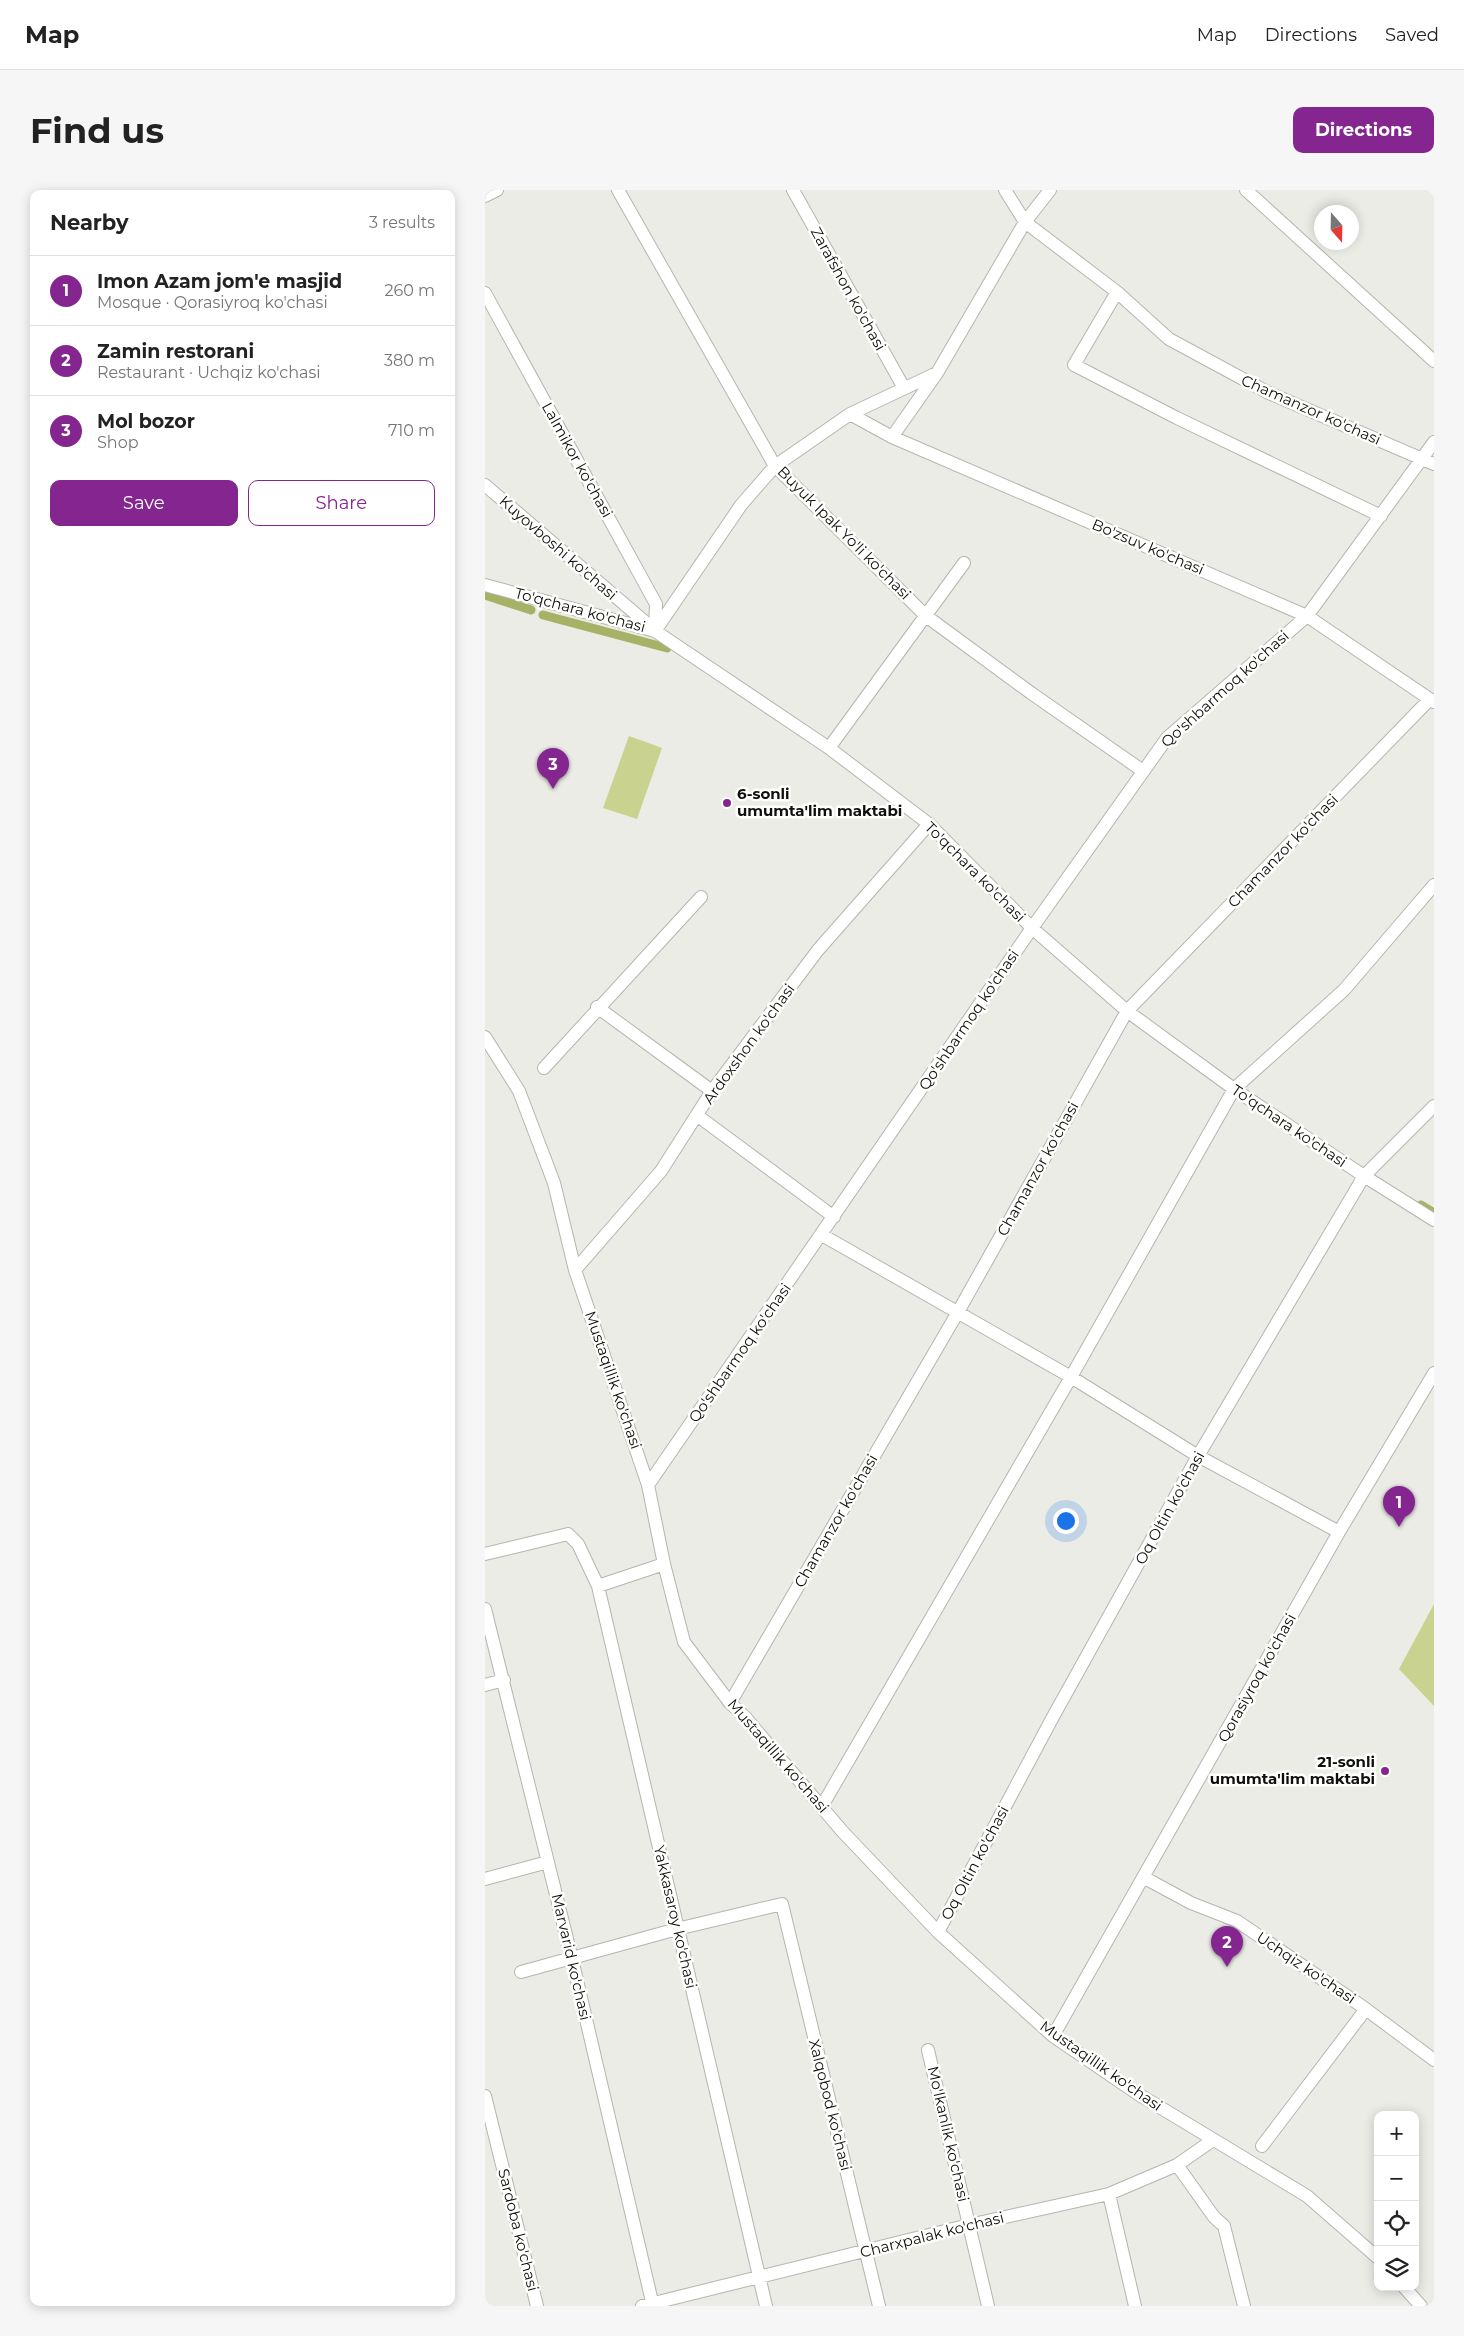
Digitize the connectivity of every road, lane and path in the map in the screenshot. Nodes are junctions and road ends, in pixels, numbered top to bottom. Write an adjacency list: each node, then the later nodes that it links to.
1 (497, 190): 7 (street)
2 (618, 190): 19 (street, Buyuk Ipak Yo'li ko'chasi)
3 (793, 190): 13 (street, Zarafshon ko'chasi)
4 (1005, 190): 8 (street)
5 (1050, 190): 8 (street)
6 (1246, 190): 11 (street)
7 (485, 196)
8 (1025, 222): 9 (street, Chamanzor ko'chasi); 12 (street)
9 (1117, 292): 17 (street, Chamanzor ko'chasi); 21 (street)
10 (485, 293): 26 (street, Lalmikor ko'chasi)
11 (1434, 361)
12 (937, 373): 13 (street); 15 (street)
13 (904, 388): 14 (street)
14 (850, 414): 15 (street, Bo'zsuv ko'chasi); 19 (street)
15 (892, 437): 25 (street, Bo'zsuv ko'chasi)
16 (1434, 442): 17 (street, Qo'shbarmoq ko'chasi)
17 (1421, 459): 18 (street, Chamanzor ko'chasi); 21 (street, Qo'shbarmoq ko'chasi)
18 (1434, 464)
19 (775, 466): 24 (street, Buyuk Ipak Yo'li ko'chasi); 26 (street)
20 (485, 485): 26 (street, Kuyovboshi ko'chasi)
21 (1381, 516): 25 (street, Qo'shbarmoq ko'chasi)
22 (964, 563): 24 (street)
23 (485, 584): 26 (street, To'qchara ko'chasi)
24 (926, 616): 28 (street); 29 (street, Buyuk Ipak Yo'li ko'chasi)
25 (1307, 616): 27 (street, Bo'zsuv ko'chasi); 29 (street, Qo'shbarmoq ko'chasi)
26 (655, 631): 28 (street, To'qchara ko'chasi)
27 (1432, 701): 35 (street, Chamanzor ko'chasi)
28 (829, 748): 30 (street, To'qchara ko'chasi)
29 (1143, 771): 33 (street, Qo'shbarmoq ko'chasi)
30 (929, 824): 33 (street, To'qchara ko'chasi); 39 (street, Ardoxshon ko'chasi)
31 (1434, 885): 38 (street)
32 (701, 896): 34 (street)
33 (1032, 928): 35 (street, To'qchara ko'chasi); 43 (street, Qo'shbarmoq ko'chasi)
34 (597, 1008): 37 (street); 39 (street)
35 (1127, 1011): 38 (street, To'qchara ko'chasi); 47 (street, Chamanzor ko'chasi)
36 (485, 1037): 46 (street, Mustaqillik ko'chasi)
37 (544, 1068)
38 (1234, 1089): 42 (street, To'qchara ko'chasi); 49 (street)
39 (712, 1091): 41 (street, Ardoxshon ko'chasi)
40 (1434, 1106): 42 (street, Oq Oltin ko'chasi)
41 (697, 1116): 43 (street); 46 (street, Ardoxshon ko'chasi)
42 (1364, 1176): 44 (street, To'qchara ko'chasi); 50 (street, Oq Oltin ko'chasi)
43 (834, 1217): 45 (street, Qo'shbarmoq ko'chasi)
44 (1434, 1220)
45 (822, 1235): 47 (street); 51 (street, Qo'shbarmoq ko'chasi)
46 (575, 1270): 51 (street, Mustaqillik ko'chasi)
47 (958, 1312): 49 (street); 59 (street, Chamanzor ko'chasi)
48 (1434, 1373): 52 (street, Qorasiyroq ko'chasi)
49 (1071, 1377): 50 (street); 60 (street)
50 (1198, 1456): 52 (street); 65 (street, Oq Oltin ko'chasi)
51 (648, 1485): 54 (street, Mustaqillik ko'chasi)
52 (1339, 1532): 62 (street, Qorasiyroq ko'chasi)
53 (485, 1554): 55 (street, Yakkasaroy ko'chasi)
54 (665, 1564): 55 (street); 59 (street, Mustaqillik ko'chasi)
55 (598, 1586): 64 (street, Yakkasaroy ko'chasi)
56 (485, 1609): 57 (street, Marvarid ko'chasi)
57 (504, 1680): 58 (street); 61 (street, Marvarid ko'chasi)
58 (485, 1684)
59 (730, 1703): 60 (street, Mustaqillik ko'chasi)
60 (822, 1806): 65 (street, Mustaqillik ko'chasi)
61 (548, 1862): 63 (street); 66 (street, Marvarid ko'chasi)
62 (1143, 1877): 68 (street, Uchqiz ko'chasi); 69 (street, Qorasiyroq ko'chasi)
63 (485, 1879)
64 (677, 1929): 66 (street); 78 (street, Xalqobod ko'chasi); 80 (street, Yakkasaroy ko'chasi)
65 (938, 1932): 69 (street, Mustaqillik ko'chasi)
66 (572, 1958): 67 (street); 82 (street, Marvarid ko'chasi)
67 (521, 1972)
68 (1365, 2009): 71 (street, Uchqiz ko'chasi); 74 (street)
69 (1053, 2036): 73 (street, Mustaqillik ko'chasi)
70 (929, 2050): 77 (street, Mo'lkanlik ko'chasi)
71 (1434, 2060)
72 (485, 2096): 83 (street, Sardoba ko'chasi)
73 (1213, 2140): 75 (street, Charxpalak ko'chasi); 79 (street, Mustaqillik ko'chasi)
74 (1262, 2146)
75 (1177, 2165): 76 (street, Charxpalak ko'chasi); 88 (street)
76 (1109, 2194): 77 (street, Charxpalak ko'chasi); 87 (street)
77 (969, 2225): 78 (street, Charxpalak ko'chasi); 86 (street, Mo'lkanlik ko'chasi)
78 (865, 2251): 80 (street, Charxpalak ko'chasi); 85 (street, Xalqobod ko'chasi)
79 (1374, 2255)
80 (759, 2278): 82 (street, Charxpalak ko'chasi); 84 (street, Yakkasaroy ko'chasi)
81 (1408, 2291): 89 (street)
82 (649, 2305)
83 (537, 2306)
84 (766, 2306)
85 (879, 2306)
86 (988, 2306)
87 (1135, 2306)
88 (1244, 2306)
89 (1421, 2306)

